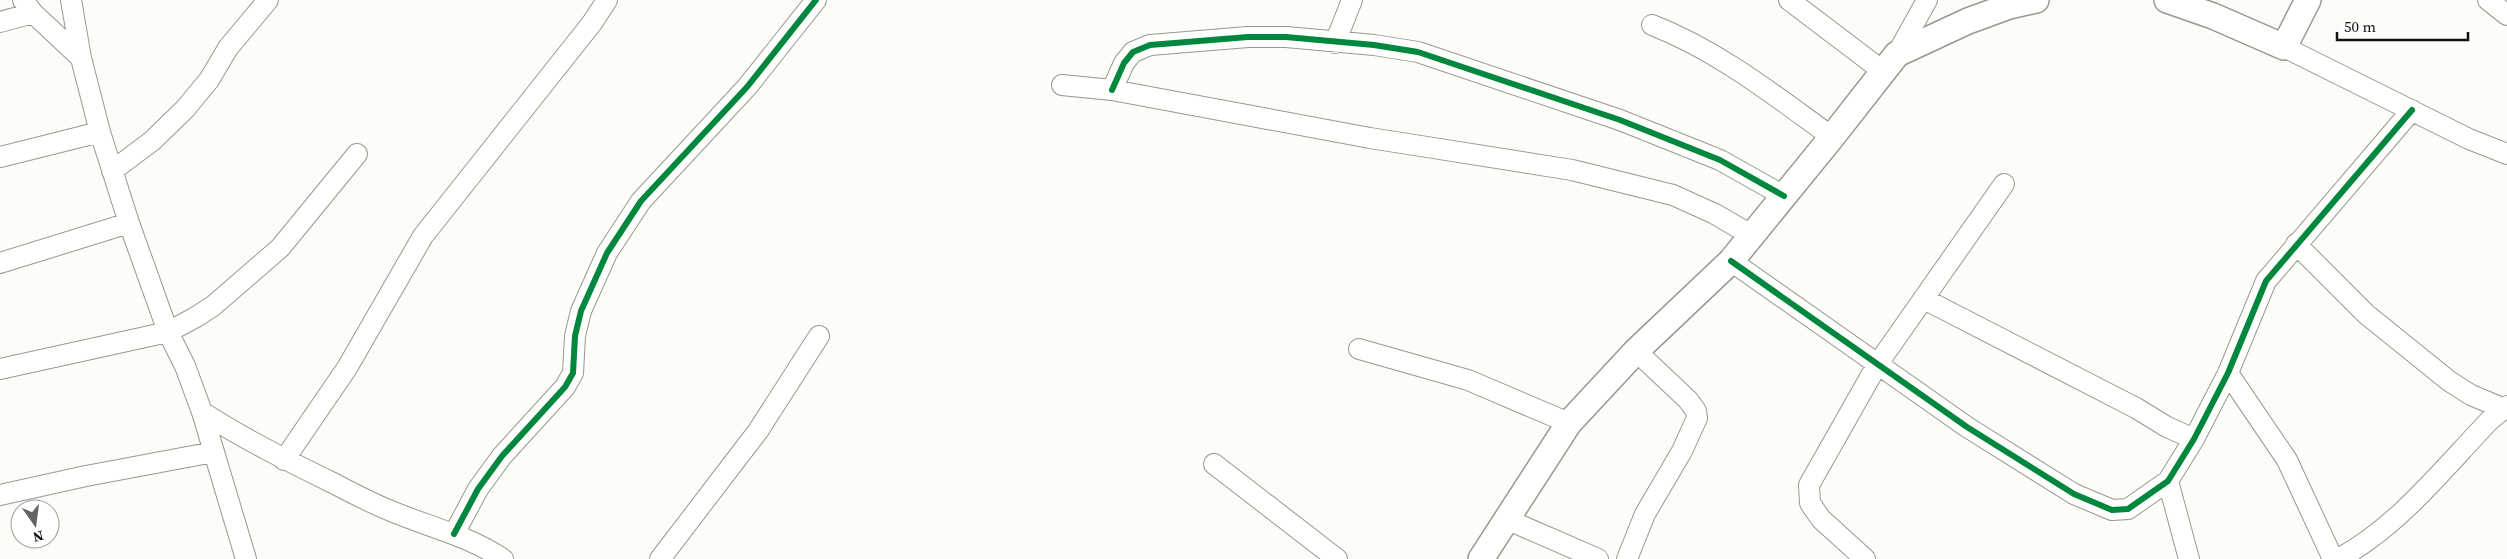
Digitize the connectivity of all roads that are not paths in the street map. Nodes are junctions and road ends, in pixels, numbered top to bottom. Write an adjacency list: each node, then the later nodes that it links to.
1 (268, 0): 28 (street)
2 (607, 0): 49 (street)
3 (816, 0): 54 (street)
4 (1352, 0): 16 (street)
5 (1789, 0): 19 (street)
6 (1927, 0): 19 (street)
7 (2036, 0): 19 (street)
8 (2167, 0): 17 (street)
9 (2308, 0): 17 (street)
10 (2488, 0): 13 (street)
11 (72, 1): 18 (street)
12 (28, 6): 14 (street); 18 (street)
13 (2507, 15)
14 (0, 22)
15 (1652, 25): 24 (street)
16 (1336, 43): 21 (street); 30 (street)
17 (2284, 47): 22 (street)
18 (81, 58): 23 (street)
19 (1890, 63): 24 (street)
20 (1062, 85): 21 (street)
21 (1112, 90): 32 (street)
22 (2412, 110): 26 (street); 33 (street)
23 (100, 132): 27 (street); 28 (street)
24 (1832, 137): 30 (street)
25 (357, 154): 37 (street)
26 (2507, 154)
27 (0, 157)
28 (112, 171): 31 (street)
29 (2004, 184): 36 (street)
30 (1784, 196): 32 (street)
31 (129, 223): 35 (street); 37 (street)
32 (1751, 234): 34 (street)
33 (2296, 244): 43 (street); 44 (street)
34 (1731, 261): 40 (street); 41 (street)
35 (0, 263)
36 (1924, 299): 41 (street); 47 (street)
37 (168, 332): 42 (street); 45 (street)
38 (820, 336): 57 (street)
39 (1359, 349): 46 (street)
40 (1636, 351): 46 (street); 61 (street)
41 (1877, 365): 51 (street); 62 (street)
42 (0, 369)
43 (2228, 372): 47 (street); 64 (street)
44 (2506, 408): 65 (street)
45 (202, 412): 48 (street); 49 (street)
46 (1569, 423): 53 (street)
47 (2194, 439): 51 (street)
48 (214, 452): 52 (street); 56 (street)
49 (284, 460): 54 (street)
50 (1214, 464): 58 (street)
51 (2168, 481): 63 (street)
52 (0, 496)
53 (1506, 519): 59 (street); 60 (street)
54 (454, 534): 55 (street)
55 (491, 556)
56 (246, 559)
57 (660, 559)
58 (1337, 559)
59 (1481, 559)
60 (1598, 559)
61 (1627, 559)
62 (1865, 559)
63 (2189, 559)
64 (2332, 559)
65 (2338, 559)

